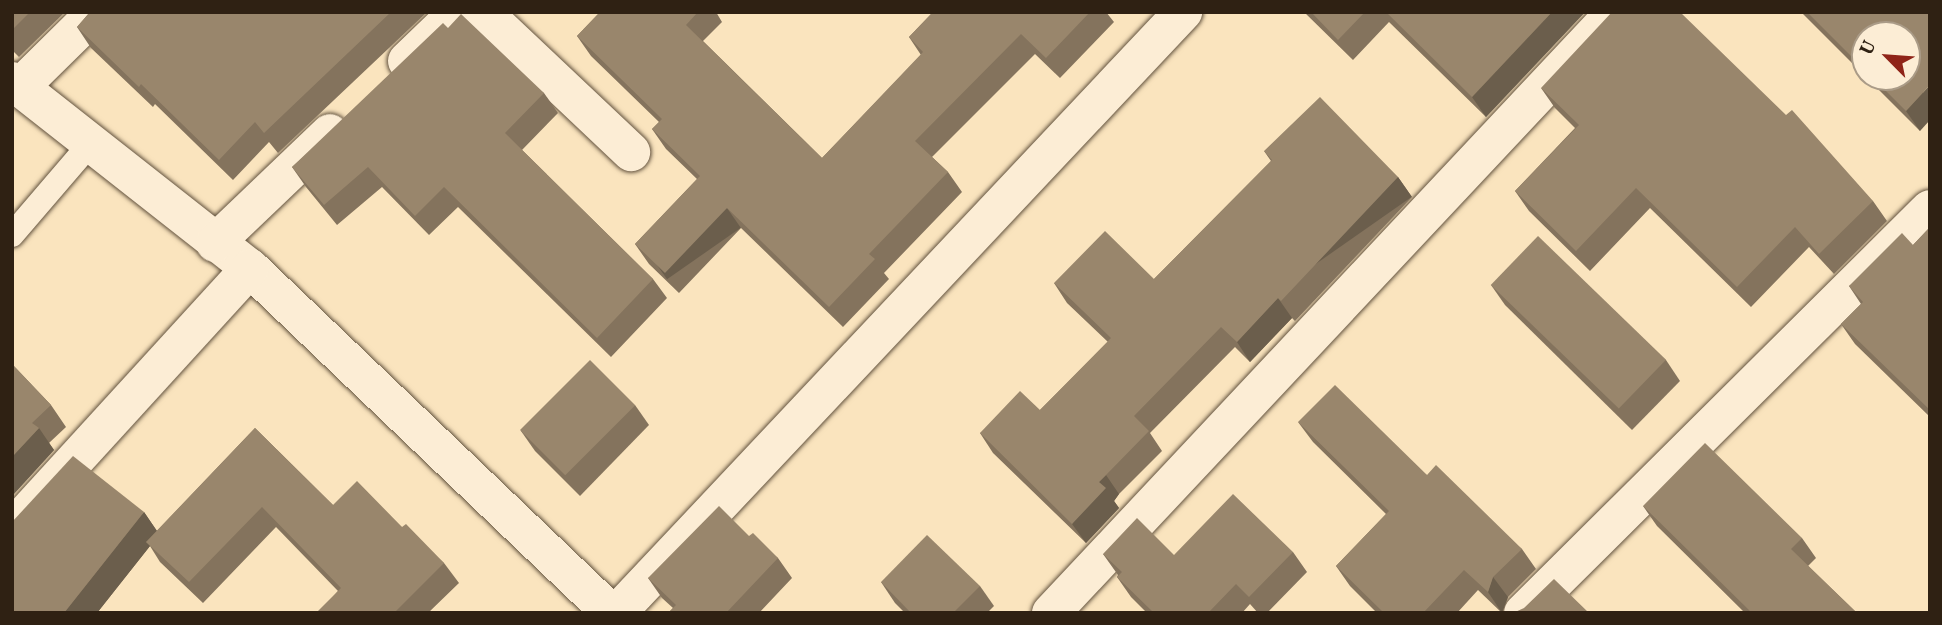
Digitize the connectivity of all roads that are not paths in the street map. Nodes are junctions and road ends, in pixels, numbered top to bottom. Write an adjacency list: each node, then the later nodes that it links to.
1 (96, 12): 6 (street)
2 (458, 12): 11 (street)
3 (483, 12): 8 (street)
4 (1183, 12): 15 (street)
5 (1615, 12): 16 (street)
6 (16, 84): 7 (street)
7 (90, 144): 10 (lane); 11 (street)
8 (631, 152)
9 (1930, 209): 17 (street)
10 (12, 235)
11 (215, 243): 12 (street)
12 (250, 268): 13 (street); 14 (street)
13 (12, 529)
14 (611, 613)
15 (617, 613)
16 (1051, 613)
17 (1523, 613)

